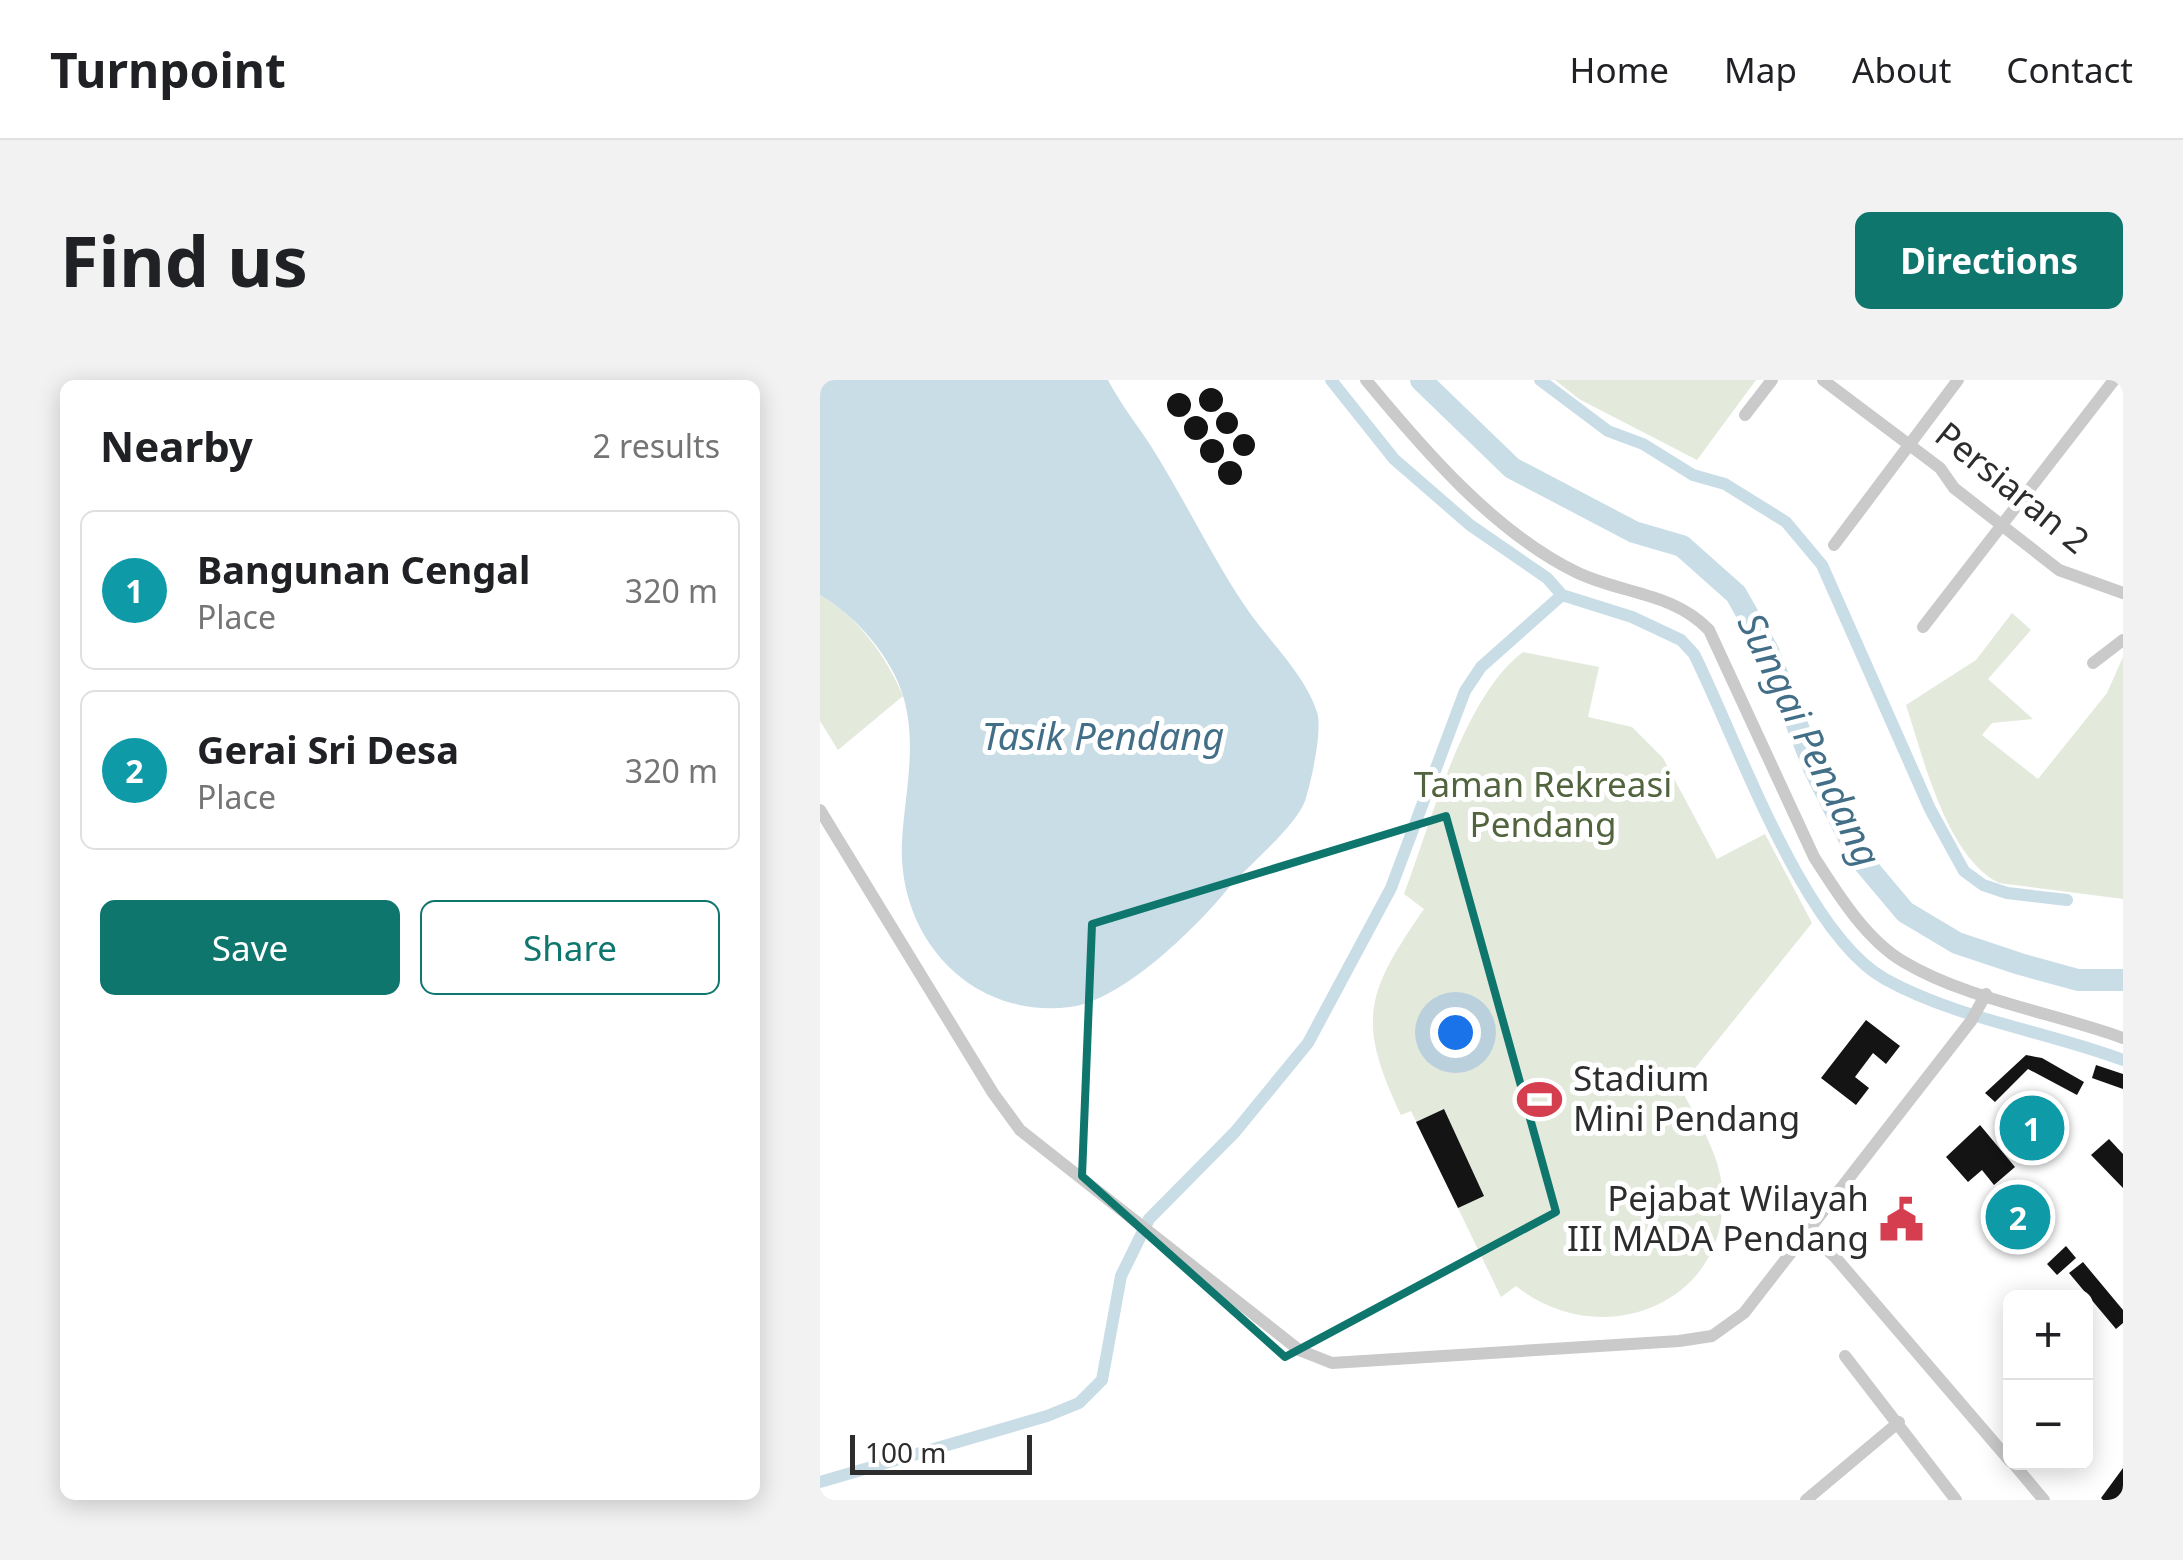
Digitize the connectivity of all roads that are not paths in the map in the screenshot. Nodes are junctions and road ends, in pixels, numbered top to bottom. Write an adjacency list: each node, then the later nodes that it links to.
1 (1366, 380): 15 (street)
2 (1772, 380): 6 (street)
3 (1958, 380): 7 (street)
4 (2114, 380): 8 (street)
5 (1826, 381): 7 (street, Persiaran 2)
6 (1746, 415)
7 (1909, 445): 8 (street, Persiaran 2); 9 (street)
8 (2001, 526): 10 (street, Persiaran 2); 11 (street)
9 (1834, 545)
10 (2123, 593)
11 (1923, 627)
12 (2123, 640): 13 (street)
13 (2093, 663)
14 (820, 810): 17 (street)
15 (1984, 1000): 16 (street); 17 (street)
16 (2123, 1038)
17 (1807, 1232): 20 (street)
18 (1845, 1356): 19 (street)
19 (1899, 1422): 22 (street); 23 (street)
20 (2003, 1453)
21 (2018, 1470): 24 (street)
22 (1806, 1500)
23 (1956, 1500)
24 (2044, 1500)

